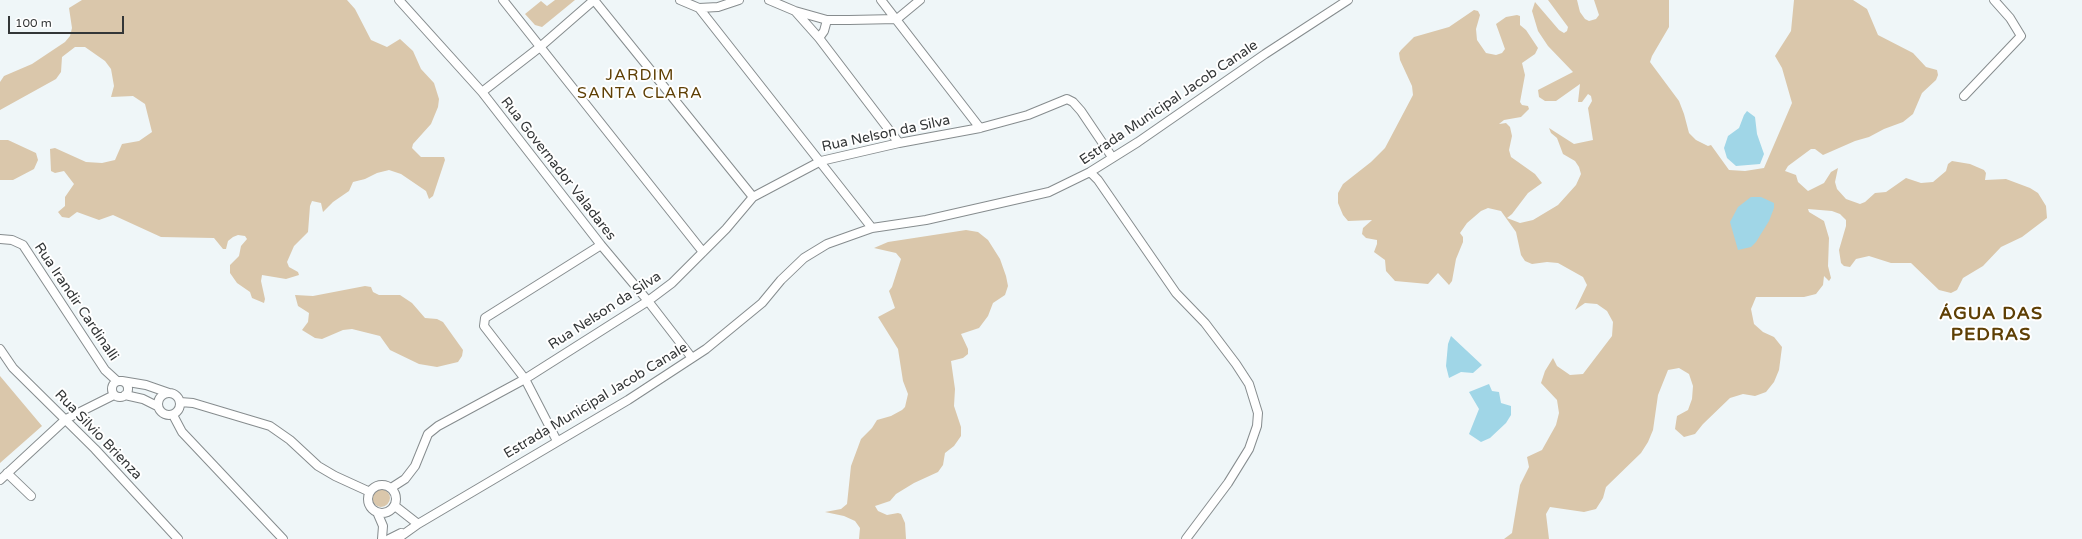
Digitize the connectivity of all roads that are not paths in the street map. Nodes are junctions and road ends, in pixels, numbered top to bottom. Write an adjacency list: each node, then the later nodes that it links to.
1 (399, 0): 17 (street, Rua Governador Valadares)
2 (503, 0): 16 (street)
3 (594, 0): 16 (street); 24 (street)
4 (680, 0): 11 (street)
5 (739, 0): 11 (street)
6 (769, 0): 12 (street)
7 (881, 0): 13 (street)
8 (920, 0): 13 (street)
9 (1348, 0): 21 (street, Estrada Municipal Jacob Canale)
10 (1994, 0): 18 (street)
11 (700, 8): 22 (street)
12 (795, 11): 14 (street); 15 (street)
13 (897, 19): 14 (street); 19 (street)
14 (827, 20): 15 (street)
15 (819, 38): 20 (street)
16 (540, 47): 17 (street); 28 (street)
17 (482, 92): 27 (street, Rua Governador Valadares)
18 (1964, 96)
19 (980, 128): 20 (street, Rua Nelson da Silva); 21 (street, Rua Nelson da Silva)
20 (899, 143): 22 (street, Rua Nelson da Silva)
21 (1112, 157): 23 (street, Estrada Municipal Jacob Canale)
22 (821, 161): 24 (street, Rua Nelson da Silva); 25 (street)
23 (1090, 172): 25 (street, Estrada Municipal Jacob Canale); 55 (street)
24 (753, 197): 28 (street, Rua Nelson da Silva)
25 (872, 228): 31 (street, Estrada Municipal Jacob Canale)
26 (0, 239): 33 (street, Rua Irandir Cardinalli)
27 (601, 245): 29 (street, Rua Governador Valadares); 32 (street)
28 (703, 252): 29 (street, Rua Nelson da Silva)
29 (648, 301): 31 (street, Rua Governador Valadares); 32 (street, Rua Nelson da Silva)
30 (0, 349): 40 (street, Rua Silvio Brienza)
31 (692, 358): 41 (street, Estrada Municipal Jacob Canale)
32 (525, 379): 41 (street); 44 (street, Rua Nelson da Silva)
33 (119, 381): 34 (street); 35 (street); 36 (street)
34 (168, 393): 37 (street); 38 (street)
35 (114, 395): 36 (street); 40 (street)
36 (125, 395): 38 (street)
37 (180, 402): 39 (street); 45 (street)
38 (157, 406): 39 (street)
39 (172, 415): 51 (street)
40 (66, 419): 42 (street); 50 (street, Rua Silvio Brienza)
41 (557, 441): 49 (street, Estrada Municipal Jacob Canale)
42 (7, 473): 43 (street); 46 (street)
43 (0, 480)
44 (391, 488): 45 (street); 47 (street)
45 (370, 492): 48 (street)
46 (31, 496)
47 (395, 506): 48 (street); 49 (street)
48 (377, 512): 52 (street)
49 (418, 524): 53 (street); 54 (street, Estrada Municipal Jacob Canale)
50 (178, 539)
51 (283, 539)
52 (382, 539)
53 (389, 539)
54 (397, 539)
55 (1186, 539)

